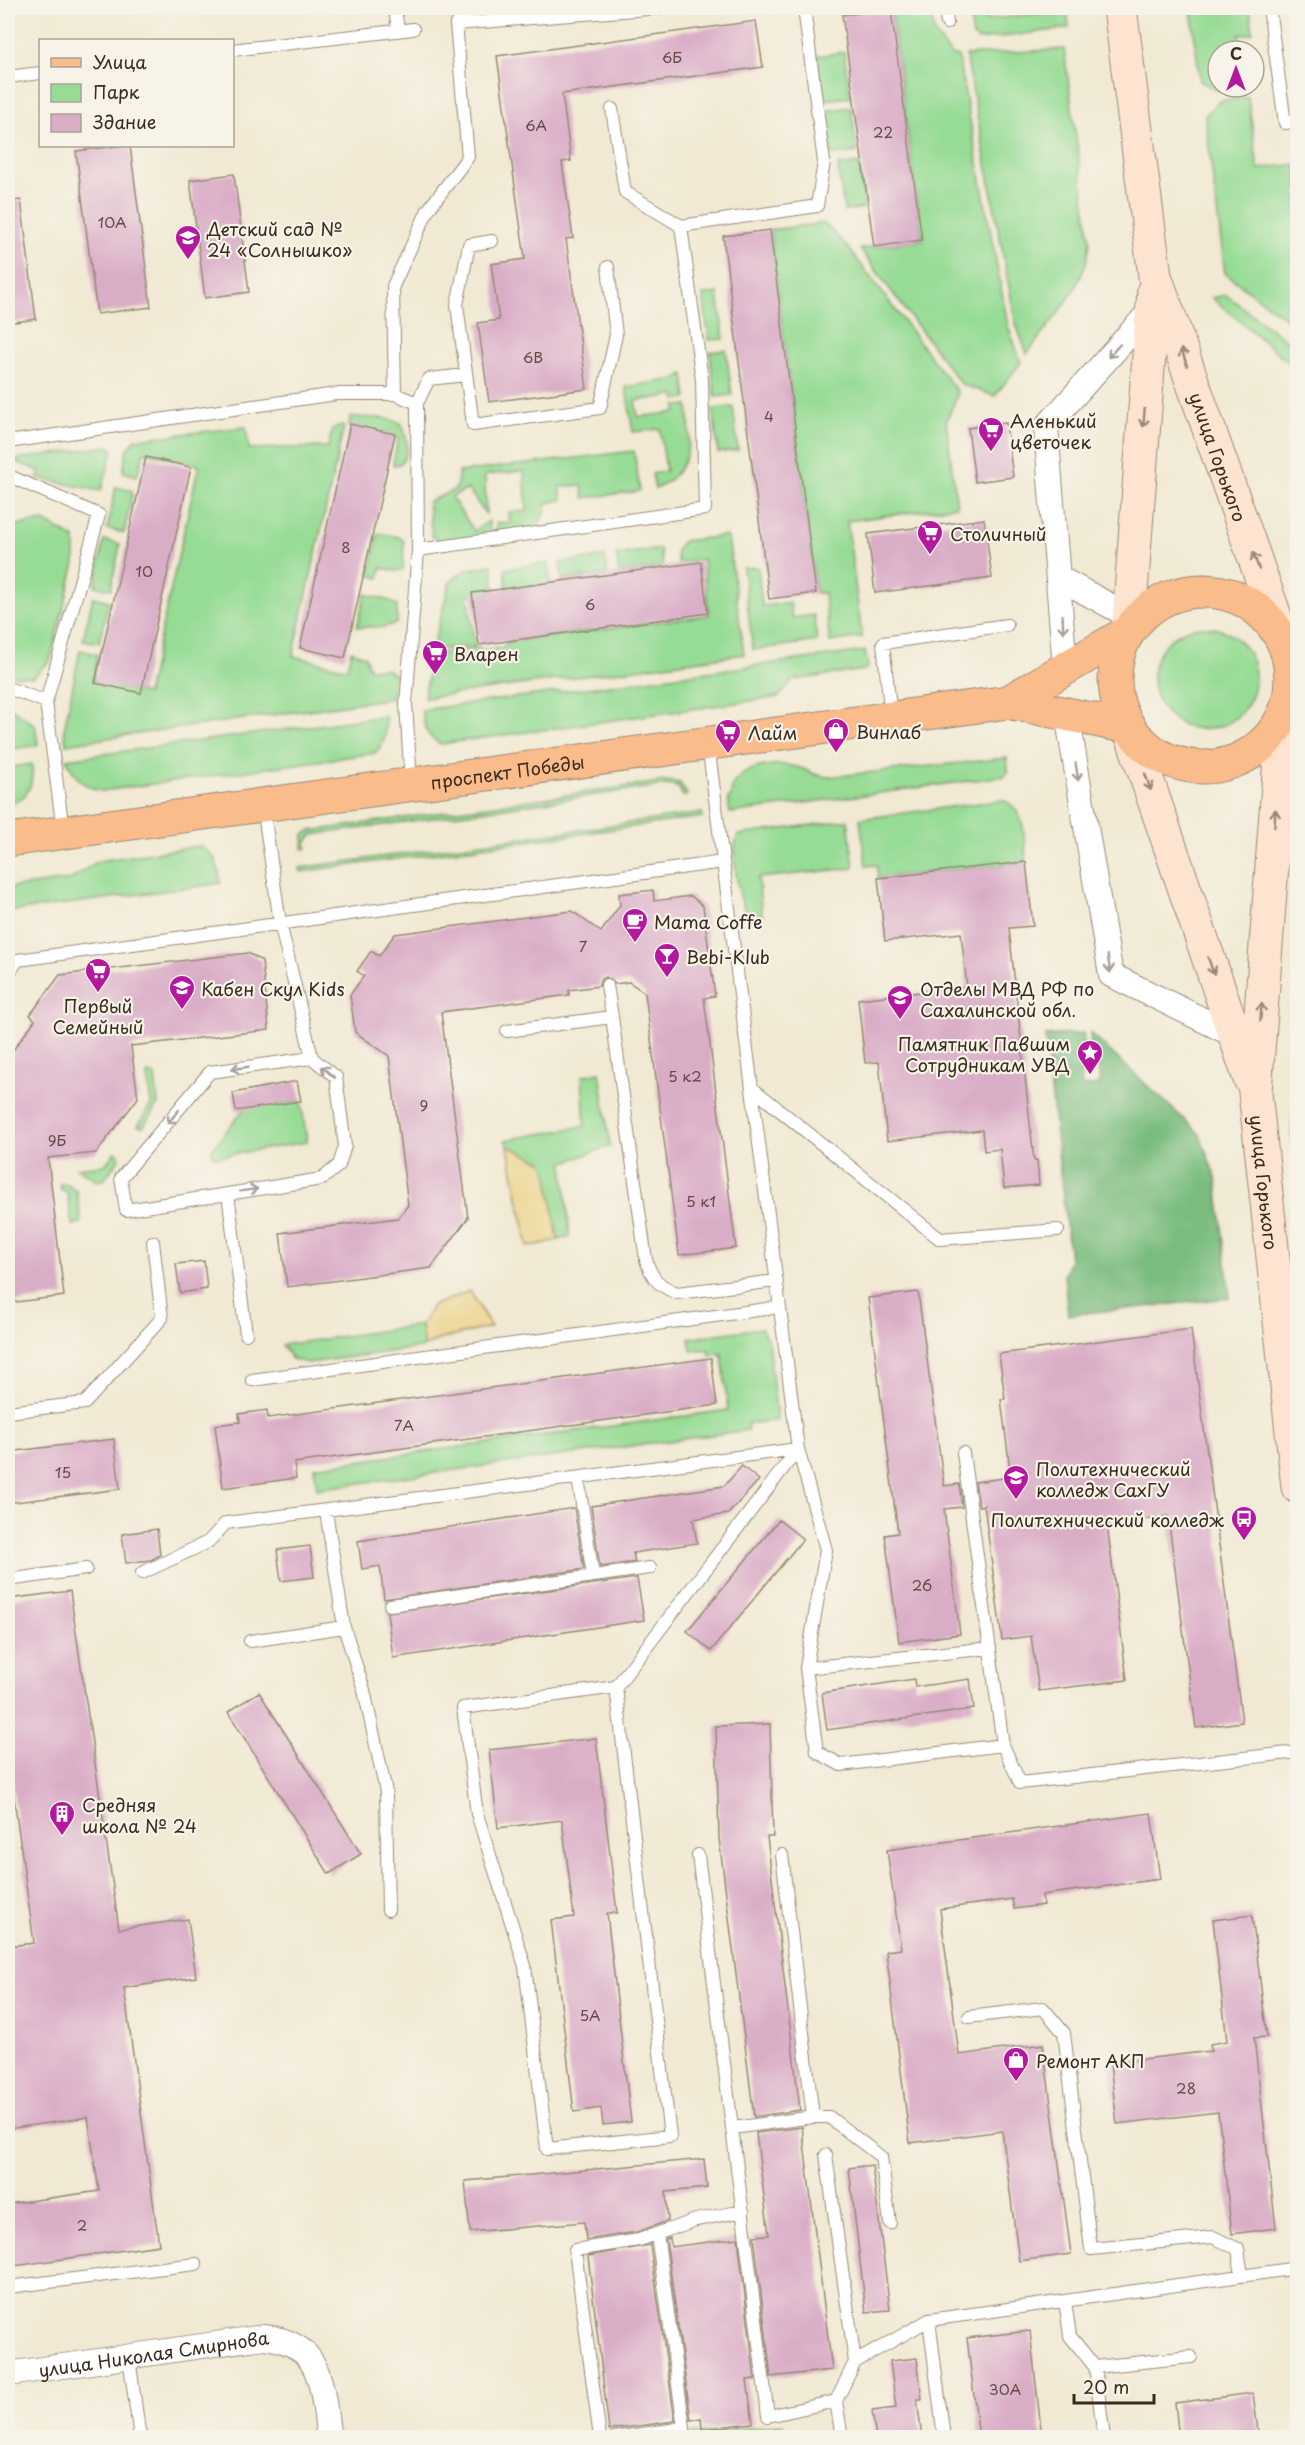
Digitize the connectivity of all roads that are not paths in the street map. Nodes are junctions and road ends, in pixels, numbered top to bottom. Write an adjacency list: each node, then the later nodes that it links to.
1 (395, 8): 10 (lane)
2 (660, 8): 7 (lane)
3 (804, 8): 16 (lane)
4 (945, 8): 8 (lane)
5 (1120, 8): 19 (main road, улица Горького)
6 (1269, 8): 15 (lane)
7 (566, 12): 21 (lane)
8 (947, 23)
9 (413, 29): 10 (lane)
10 (398, 30): 11 (lane)
11 (234, 50)
12 (39, 73): 13 (lane)
13 (8, 77)
14 (612, 109): 16 (lane)
15 (1298, 121)
16 (681, 226): 25 (lane)
17 (492, 242): 20 (lane)
18 (608, 267): 20 (lane)
19 (1154, 292): 26 (street, one-way to 26); 27 (main road, улица Горького, one-way to 27); 29 (main road, улица Горького, one-way to 19)
20 (466, 375): 22 (lane)
21 (395, 394): 22 (lane); 23 (lane)
22 (417, 403): 25 (lane)
23 (8, 442)
24 (8, 477): 32 (lane)
25 (418, 550): 39 (lane)
26 (1059, 578): 27 (street); 30 (street, one-way to 30)
27 (1129, 624): 29 (main road); 30 (main road, проспект Победы); 37 (main road)
28 (1007, 625): 35 (lane)
29 (1282, 636): 36 (main road)
30 (1065, 669): 33 (main road, проспект Победы)
31 (8, 688): 32 (lane)
32 (46, 702): 41 (lane)
33 (1008, 702): 34 (main road, проспект Победы); 35 (main road, проспект Победы)
34 (1067, 714): 37 (main road, проспект Победы); 49 (street, one-way to 49)
35 (891, 718): 38 (main road, проспект Победы)
36 (1283, 719): 37 (main road); 52 (main road, улица Горького, one-way to 36)
37 (1129, 727): 49 (main road, улица Горького, one-way to 49)
38 (708, 743): 39 (main road, проспект Победы); 43 (lane)
39 (412, 784): 40 (main road, проспект Победы)
40 (263, 805): 41 (main road, проспект Победы); 44 (lane)
41 (63, 832): 42 (main road, проспект Победы)
42 (8, 840)
43 (723, 862): 44 (lane); 51 (lane)
44 (280, 923): 45 (lane); 50 (lane)
45 (8, 974)
46 (607, 985): 47 (lane)
47 (612, 1017): 48 (lane); 56 (lane)
48 (507, 1031)
49 (1236, 1036): 52 (main road, улица Горького)
50 (312, 1058): 53 (lane, one-way to 50); 53 (lane, one-way to 53)
51 (752, 1088): 54 (lane); 56 (lane)
52 (1255, 1092): 64 (main road, улица Горького)
53 (228, 1194): 58 (lane)
54 (1058, 1230)
55 (153, 1242): 60 (lane)
56 (776, 1281): 57 (lane)
57 (780, 1307): 59 (lane); 61 (lane)
58 (246, 1334)
59 (252, 1380)
60 (8, 1412)
61 (798, 1449): 63 (lane); 75 (lane); 76 (lane)
62 (963, 1453): 74 (lane)
63 (579, 1478): 65 (lane); 69 (lane)
64 (1298, 1487)
65 (326, 1511): 68 (lane); 72 (lane)
66 (650, 1568): 69 (lane)
67 (87, 1569): 70 (lane)
68 (142, 1573)
69 (593, 1576): 71 (lane)
70 (8, 1580)
71 (390, 1605)
72 (344, 1627): 73 (lane); 81 (lane)
73 (250, 1641)
74 (990, 1648): 75 (lane); 77 (lane)
75 (806, 1668): 77 (lane)
76 (616, 1687): 76 (lane)
77 (1003, 1745): 78 (lane)
78 (1298, 1752)
79 (698, 1855): 84 (lane)
80 (782, 1855): 83 (lane)
81 (388, 1910)
82 (969, 2017): 91 (lane)
83 (813, 2117): 84 (lane); 87 (lane)
84 (733, 2128): 86 (lane)
85 (826, 2155): 97 (lane)
86 (743, 2211): 88 (lane); 100 (lane)
87 (890, 2223)
88 (657, 2234): 103 (lane); 104 (lane)
89 (196, 2264): 92 (lane)
90 (1298, 2268): 91 (lane)
91 (1242, 2276): 93 (lane)
92 (8, 2288)
93 (1065, 2301): 94 (lane); 98 (lane)
94 (929, 2320): 97 (lane); 106 (lane)
95 (129, 2357): 99 (street, улица Николая Смирнова); 101 (lane); 102 (street, улица Николая Смирнова)
96 (1191, 2357): 98 (lane)
97 (855, 2362): 100 (lane)
98 (1095, 2367): 107 (lane)
99 (8, 2374)
100 (836, 2401): 105 (lane)
101 (142, 2438)
102 (329, 2438)
103 (600, 2438)
104 (615, 2438)
105 (842, 2438)
106 (944, 2438)
107 (1104, 2438)

